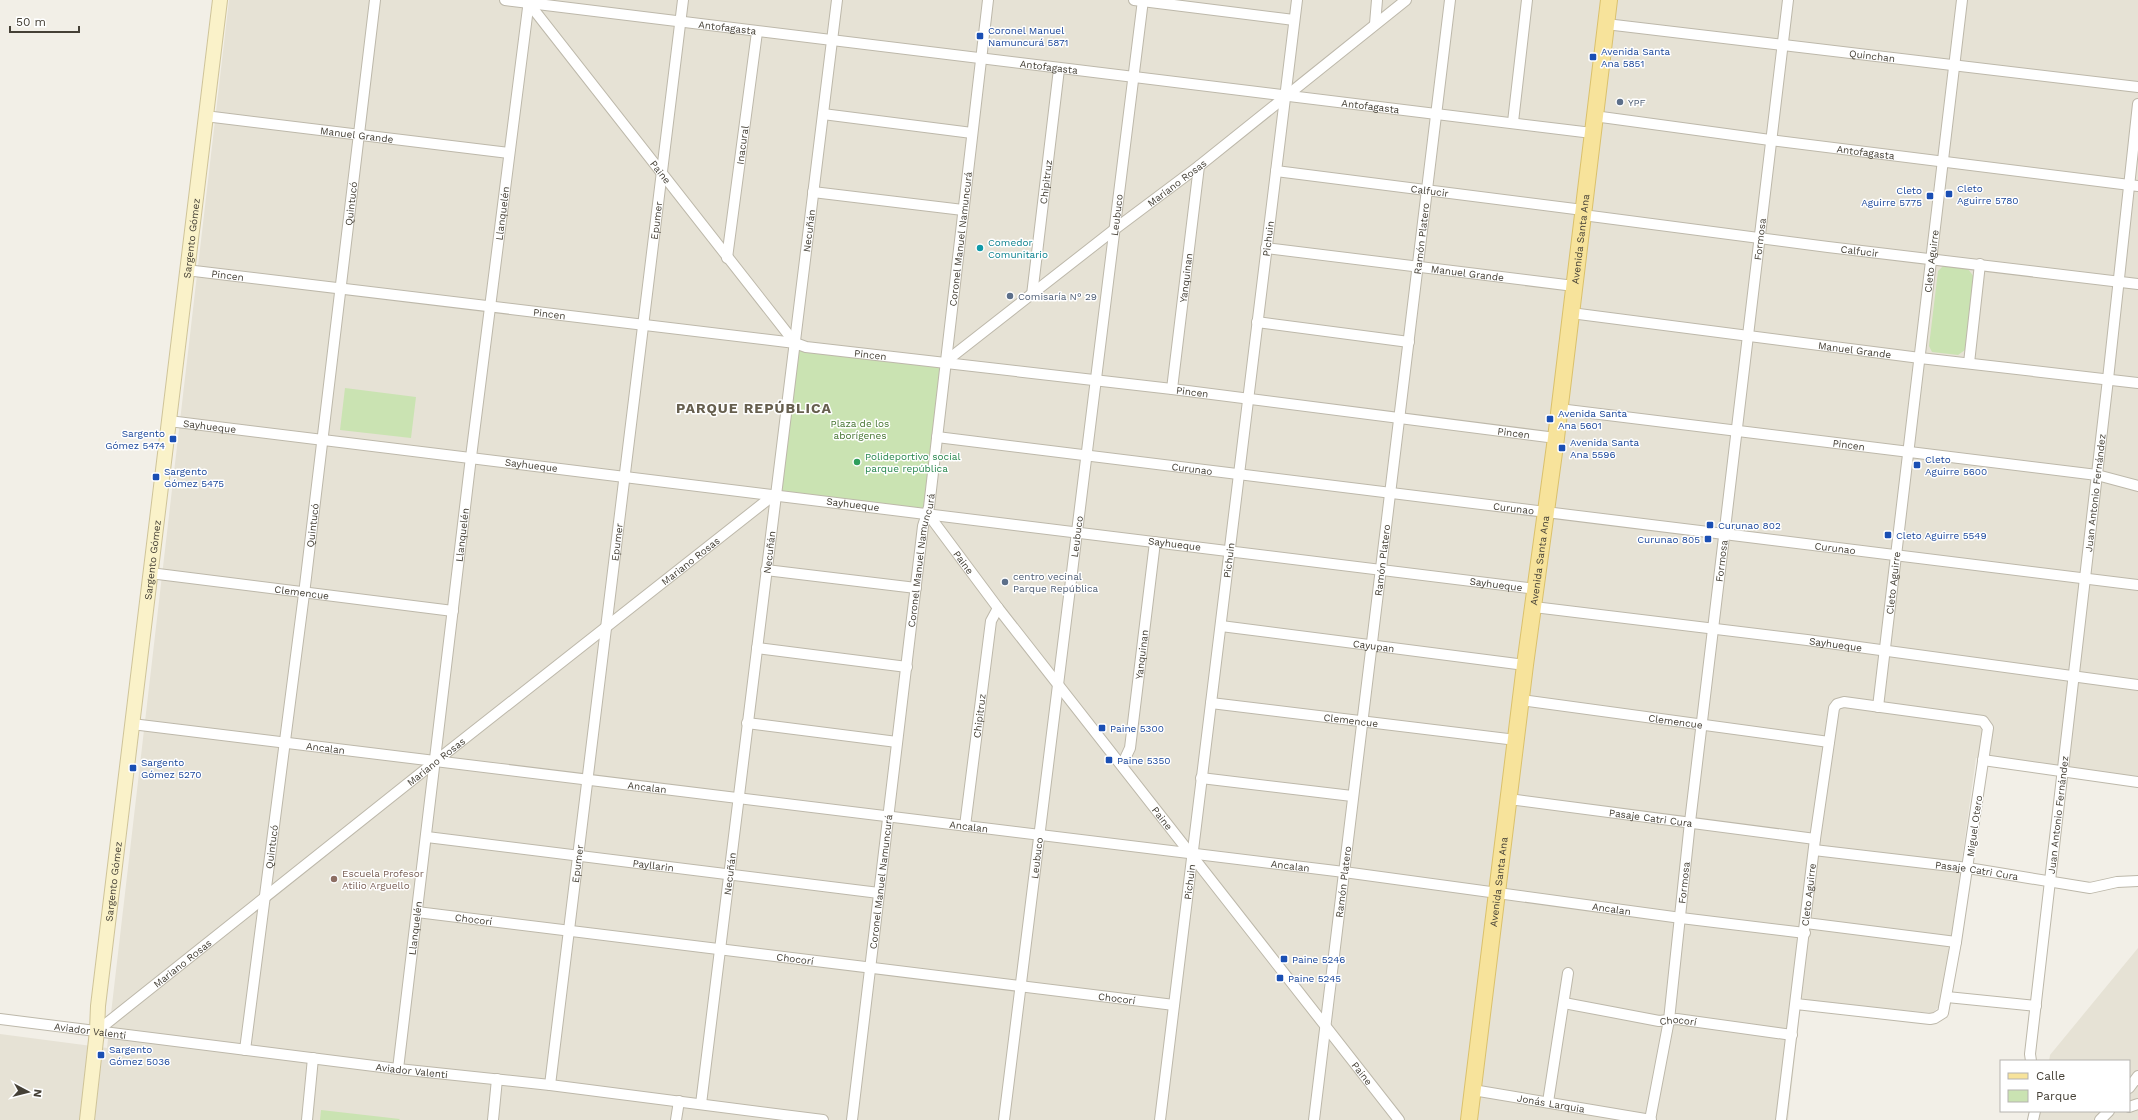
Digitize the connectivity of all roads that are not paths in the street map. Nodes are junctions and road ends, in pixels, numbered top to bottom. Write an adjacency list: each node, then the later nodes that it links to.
1 (220, 0): 33 (main road, Sargento Gómez)
2 (375, 0): 38 (street, Quintucó)
3 (505, 0): 16 (street, Antofagasta)
4 (683, 0): 18 (street, Epumer)
5 (837, 0): 22 (street, Necuñán)
6 (988, 0): 24 (street, Coronel Manuel Namuncurá)
7 (1139, 0): 17 (street); 27 (street, Leubuco)
8 (1296, 0): 17 (street, Pichuin)
9 (1377, 0): 19 (street)
10 (1406, 0): 19 (street, Mariano Rosas)
11 (1450, 0): 31 (street, Ramón Platero)
12 (1527, 0): 35 (street)
13 (1609, 0): 20 (main road, Avenida Santa Ana)
14 (1788, 0): 23 (street, Formosa)
15 (1962, 0): 25 (street, Cleto Aguirre)
16 (528, 1): 18 (street, Antofagasta); 40 (street, Llanquelén); 44 (street, Paine)
17 (1294, 20): 29 (street, Pichuin)
18 (680, 21): 21 (street, Antofagasta); 44 (street, Epumer)
19 (1375, 24): 29 (street, Mariano Rosas)
20 (1606, 24): 23 (street, Quinchan); 34 (main road, Avenida Santa Ana)
21 (757, 32): 22 (street, Antofagasta); 53 (street, Inacural)
22 (831, 41): 24 (street, Antofagasta); 32 (street, Necuñán)
23 (1782, 45): 25 (street, Quinchan); 39 (street, Formosa)
24 (981, 59): 26 (street, Antofagasta); 36 (street, Coronel Manuel Namuncurá)
25 (1954, 66): 28 (street, Quinchan); 41 (street, Cleto Aguirre)
26 (1059, 68): 27 (street, Antofagasta); 62 (street, Chipitruz)
27 (1133, 78): 29 (street, Antofagasta); 50 (street, Leubuco)
28 (2138, 87)
29 (1286, 95): 31 (street, Antofagasta); 42 (street, Mariano Rosas); 43 (street, Pichuin)
30 (2138, 104): 45 (street, Juan Antonio Fernández)
31 (1437, 113): 35 (street, Antofagasta); 46 (street, Ramón Platero)
32 (823, 114): 36 (street); 47 (street, Necuñán)
33 (205, 116): 38 (street, Manuel Grande); 57 (main road, Sargento Gómez)
34 (1594, 116): 37 (main road, Avenida Santa Ana); 39 (street, Antofagasta)
35 (1513, 122): 37 (street, Antofagasta)
36 (972, 133): 48 (street, Coronel Manuel Namuncurá)
37 (1592, 133): 49 (main road, Avenida Santa Ana)
38 (358, 135): 40 (street, Manuel Grande); 61 (street, Quintucó)
39 (1770, 140): 41 (street, Antofagasta); 51 (street, Formosa)
40 (509, 153): 63 (street, Llanquelén)
41 (1944, 162): 45 (street, Antofagasta); 54 (street, Cleto Aguirre)
42 (1199, 166): 50 (street, Mariano Rosas); 76 (street, Yanquinan)
43 (1276, 171): 46 (street, Calfucir); 52 (street, Pichuin)
44 (661, 174): 53 (street, Paine); 66 (street, Epumer)
45 (2134, 185): 58 (street, Juan Antonio Fernández)
46 (1428, 190): 49 (street, Calfucir); 56 (street, Ramón Platero)
47 (813, 192): 48 (street); 69 (street, Necuñán)
48 (963, 210): 71 (street, Coronel Manuel Namuncurá)
49 (1583, 213): 51 (street, Calfucir); 60 (main road, Avenida Santa Ana)
50 (1115, 229): 62 (street, Mariano Rosas); 74 (street, Leubuco)
51 (1759, 237): 54 (street, Calfucir); 67 (street, Formosa)
52 (1266, 248): 56 (street, Manuel Grande); 65 (street, Pichuin)
53 (727, 258): 69 (street, Paine)
54 (1932, 258): 55 (street, Calfucir); 70 (street, Cleto Aguirre)
55 (1980, 264): 58 (street, Calfucir); 72 (street)
56 (1418, 266): 60 (street, Manuel Grande); 68 (street, Ramón Platero)
57 (186, 270): 61 (street, Pincen); 80 (main road, Sargento Gómez)
58 (2118, 281): 59 (street, Calfucir); 73 (street, Juan Antonio Fernández)
59 (2138, 284)
60 (1574, 286): 64 (main road, Avenida Santa Ana)
61 (340, 287): 63 (street, Pincen); 84 (street, Quintucó)
62 (1032, 295): 71 (street, Mariano Rosas)
63 (491, 306): 66 (street, Pincen); 87 (street, Llanquelén)
64 (1571, 314): 67 (street, Manuel Grande); 78 (main road, Avenida Santa Ana)
65 (1257, 322): 68 (street); 77 (street, Pichuin)
66 (643, 324): 69 (street, Pincen); 90 (street, Epumer)
67 (1748, 336): 70 (street, Manuel Grande); 81 (street, Formosa)
68 (1409, 342): 79 (street, Ramón Platero)
69 (795, 343): 71 (street, Pincen); 92 (street, Necuñán)
70 (1920, 358): 72 (street, Manuel Grande); 85 (street, Cleto Aguirre)
71 (946, 362): 74 (street, Pincen); 82 (street, Coronel Manuel Namuncurá)
72 (1969, 363): 73 (street, Manuel Grande)
73 (2108, 379): 75 (street, Manuel Grande); 89 (street, Juan Antonio Fernández)
74 (1095, 380): 76 (street, Pincen); 86 (street, Leubuco)
75 (2138, 383)
76 (1172, 389): 77 (street, Pincen)
77 (1248, 399): 79 (street, Pincen); 88 (street, Pichuin)
78 (1559, 410): 81 (street, Pincen); 83 (main road, Avenida Santa Ana)
79 (1399, 417): 83 (street, Pincen); 93 (street, Ramón Platero)
80 (169, 421): 84 (street, Sayhueque); 103 (main road, Sargento Gómez)
81 (1736, 432): 85 (street, Pincen); 97 (street, Formosa)
82 (937, 437): 86 (street, Curunao); 95 (street, Coronel Manuel Namuncurá)
83 (1556, 438): 94 (main road, Avenida Santa Ana)
84 (322, 440): 87 (street, Sayhueque); 108 (street, Quintucó)
85 (1908, 453): 89 (street, Pincen); 100 (street, Cleto Aguirre)
86 (1086, 456): 88 (street, Curunao); 96 (street, Leubuco)
87 (471, 457): 90 (street, Sayhueque); 111 (street, Llanquelén)
88 (1239, 475): 93 (street, Curunao); 99 (street, Pichuin)
89 (2097, 475): 91 (street, Pincen); 104 (street, Juan Antonio Fernández)
90 (623, 476): 92 (street, Sayhueque); 113 (street, Epumer)
91 (2138, 486)
92 (776, 494): 95 (street, Sayhueque); 102 (street, Necuñán); 113 (street, Mariano Rosas)
93 (1390, 494): 94 (street, Curunao); 101 (street, Ramón Platero)
94 (1546, 512): 97 (street, Curunao); 107 (main road, Avenida Santa Ana)
95 (928, 514): 96 (street, Sayhueque); 106 (street, Coronel Manuel Namuncurá); 110 (street, Paine)
96 (1078, 532): 98 (street, Sayhueque); 121 (street, Leubuco)
97 (1724, 535): 100 (street, Curunao); 114 (street, Formosa)
98 (1155, 542): 99 (street, Sayhueque); 136 (street, Yanquinan)
99 (1230, 551): 101 (street, Sayhueque); 112 (street, Pichuin)
100 (1896, 556): 104 (street, Curunao); 117 (street, Cleto Aguirre)
101 (1380, 569): 107 (street, Sayhueque); 115 (street, Ramón Platero)
102 (766, 570): 106 (street); 116 (street, Necuñán)
103 (150, 573): 108 (street, Clemencue); 128 (main road, Sargento Gómez)
104 (2085, 578): 105 (street, Curunao); 120 (street, Juan Antonio Fernández)
105 (2138, 585)
106 (916, 588): 119 (street, Coronel Manuel Namuncurá)
107 (1536, 589): 109 (main road, Avenida Santa Ana)
108 (304, 594): 111 (street, Clemencue); 133 (street, Quintucó)
109 (1534, 607): 114 (street, Sayhueque); 118 (main road, Avenida Santa Ana)
110 (998, 608): 121 (street, Paine); 146 (street, Chipitruz)
111 (453, 612): 135 (street, Llanquelén)
112 (1221, 626): 115 (street, Cayupan); 124 (street, Pichuin)
113 (605, 629): 135 (street, Mariano Rosas); 139 (street, Epumer)
114 (1714, 630): 117 (street, Sayhueque); 129 (street, Formosa)
115 (1372, 645): 118 (street, Cayupan); 126 (street, Ramón Platero)
116 (757, 648): 119 (street); 127 (street, Necuñán)
117 (1884, 650): 120 (street, Sayhueque); 125 (street, Cleto Aguirre)
118 (1525, 665): 123 (main road, Avenida Santa Ana)
119 (907, 667): 131 (street, Coronel Manuel Namuncurá)
120 (2074, 675): 122 (street, Sayhueque); 137 (street, Juan Antonio Fernández)
121 (1059, 683): 136 (street, Paine); 147 (street, Leubuco)
122 (2138, 685)
123 (1521, 700): 129 (street, Clemencue); 130 (main road, Avenida Santa Ana)
124 (1211, 703): 126 (street, Clemencue); 138 (street, Pichuin)
125 (1878, 707): 132 (street, Cleto Aguirre); 134 (street, Miguel Otero)
126 (1362, 720): 130 (street, Clemencue); 141 (street, Ramón Platero)
127 (747, 723): 131 (street); 142 (street, Necuñán)
128 (132, 724): 133 (street, Ancalan); 178 (main road, Sargento Gómez)
129 (1703, 726): 132 (street, Clemencue); 145 (street, Formosa)
130 (1516, 740): 143 (main road, Avenida Santa Ana)
131 (897, 742): 144 (street, Coronel Manuel Namuncurá)
132 (1829, 742): 149 (street, Cleto Aguirre)
133 (284, 743): 135 (street, Ancalan); 160 (street, Quintucó)
134 (1983, 760): 137 (street); 153 (street, Miguel Otero)
135 (436, 761): 139 (street, Ancalan); 148 (street, Llanquelén); 160 (street, Mariano Rosas)
136 (1122, 765): 151 (street, Paine)
137 (2062, 771): 140 (street); 157 (street, Juan Antonio Fernández)
138 (1201, 778): 141 (street); 151 (street, Pichuin)
139 (586, 779): 142 (street, Ancalan); 152 (street, Epumer)
140 (2138, 782)
141 (1352, 796): 154 (street, Ramón Platero)
142 (738, 798): 144 (street, Ancalan); 155 (street, Necuñán)
143 (1509, 799): 145 (street, Pasaje Catri Cura); 159 (main road, Avenida Santa Ana)
144 (889, 817): 146 (street, Ancalan); 158 (street, Coronel Manuel Namuncurá)
145 (1690, 822): 149 (street, Pasaje Catri Cura); 162 (street, Formosa)
146 (965, 826): 147 (street, Ancalan)
147 (1040, 835): 151 (street, Ancalan); 169 (street, Leubuco)
148 (427, 837): 152 (street, Payllarin); 161 (street, Llanquelén)
149 (1815, 839): 150 (street, Cleto Aguirre)
150 (1814, 850): 153 (street, Pasaje Catri Cura); 163 (street, Cleto Aguirre)
151 (1193, 854): 154 (street, Ancalan); 173 (street, Pichuin); 177 (street, Paine)
152 (578, 856): 155 (street, Payllarin); 164 (street, Epumer)
153 (1968, 868): 157 (street, Pasaje Catri Cura); 165 (street, Miguel Otero)
154 (1344, 872): 159 (street, Ancalan); 177 (street, Ramón Platero)
155 (728, 874): 158 (street, Payllarin); 166 (street, Necuñán)
156 (2138, 881): 157 (street, Pasaje Catri Cura)
157 (2050, 882): 174 (street, Juan Antonio Fernández)
158 (879, 893): 167 (street, Coronel Manuel Namuncurá)
159 (1498, 894): 162 (street, Ancalan); 188 (main road, Avenida Santa Ana)
160 (264, 897): 178 (street, Mariano Rosas); 180 (street, Quintucó)
161 (417, 912): 164 (street, Chocorí); 183 (street, Llanquelén)
162 (1681, 918): 163 (street, Ancalan); 176 (street, Formosa)
163 (1806, 928): 165 (street, Ancalan); 172 (street, Cleto Aguirre)
164 (568, 930): 166 (street, Chocorí); 186 (street, Epumer)
165 (1956, 942): 170 (street, Miguel Otero)
166 (720, 950): 167 (street, Chocorí); 191 (street, Necuñán)
167 (871, 969): 169 (street, Chocorí); 198 (street, Coronel Manuel Namuncurá)
168 (1568, 973): 171 (street)
169 (1022, 986): 173 (street, Chocorí); 199 (street, Leubuco)
170 (1947, 997): 172 (street, Miguel Otero); 174 (street)
171 (1564, 1003): 176 (street, Chocorí); 190 (street)
172 (1796, 1004): 179 (street, Cleto Aguirre)
173 (1174, 1005): 200 (street, Pichuin)
174 (2036, 1006): 182 (street, Juan Antonio Fernández)
175 (0, 1019): 178 (street, Aviador Valenti)
176 (1669, 1020): 179 (street, Chocorí); 204 (street, Formosa)
177 (1326, 1025): 201 (street, Ramón Platero); 202 (street, Paine)
178 (97, 1031): 180 (street, Aviador Valenti); 193 (main road, Sargento Gómez)
179 (1792, 1035): 205 (street, Cleto Aguirre)
180 (244, 1050): 181 (street, Aviador Valenti)
181 (313, 1058): 183 (street, Aviador Valenti); 194 (street)
182 (2031, 1060)
183 (398, 1069): 185 (street, Aviador Valenti)
184 (2138, 1076): 187 (street)
185 (498, 1079): 186 (street, Aviador Valenti); 195 (street)
186 (550, 1085): 189 (street, Aviador Valenti)
187 (2130, 1087)
188 (1473, 1090): 190 (street, Jonás Larquia); 203 (main road, Avenida Santa Ana)
189 (679, 1102): 191 (street, Aviador Valenti); 196 (street)
190 (1548, 1102): 204 (street, Jonás Larquia)
191 (701, 1104): 197 (street, Aviador Valenti)
192 (2108, 1112): 206 (street)
193 (87, 1120)
194 (307, 1120)
195 (493, 1120)
196 (676, 1120)
197 (823, 1120)
198 (852, 1120)
199 (1004, 1120)
200 (1160, 1120)
201 (1314, 1120)
202 (1398, 1120)
203 (1469, 1120)
204 (1651, 1120)
205 (1781, 1120)
206 (2100, 1120)

